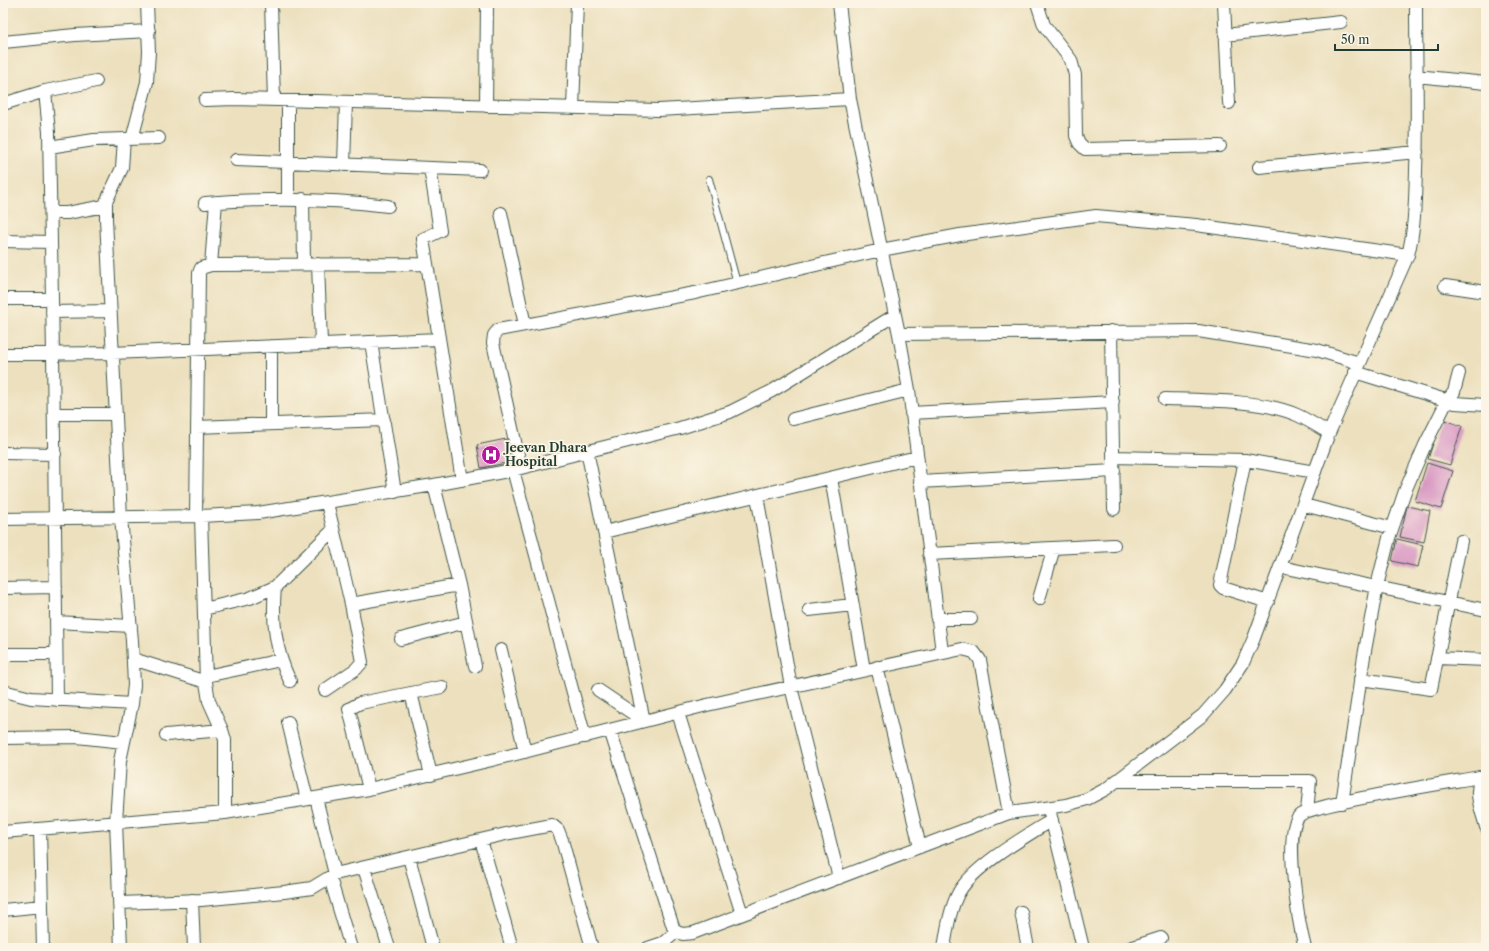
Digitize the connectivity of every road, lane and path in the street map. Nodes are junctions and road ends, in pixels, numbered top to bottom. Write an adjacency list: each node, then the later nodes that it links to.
1 (147, 3): 10 (street)
2 (271, 3): 19 (street)
3 (487, 3): 24 (street)
4 (577, 3): 25 (street)
5 (838, 3): 17 (street)
6 (1037, 3): 28 (street)
7 (1224, 3): 11 (street)
8 (1416, 3): 13 (street)
9 (1341, 22): 11 (street)
10 (149, 31): 12 (street); 27 (street)
11 (1225, 35): 22 (street)
12 (3, 42)
13 (1416, 76): 15 (street); 30 (street)
14 (96, 81): 16 (street)
15 (1486, 82)
16 (45, 91): 23 (street); 29 (street)
17 (850, 99): 25 (street); 46 (street)
18 (205, 100): 19 (street)
19 (274, 100): 20 (street)
20 (288, 101): 21 (street); 32 (street)
21 (346, 102): 24 (street); 33 (street)
22 (1229, 103)
23 (3, 104)
24 (486, 106): 25 (street)
25 (573, 108)
26 (159, 138): 27 (street)
27 (128, 139): 29 (street); 40 (street)
28 (1220, 146)
29 (49, 147): 42 (street)
30 (1417, 152): 34 (street); 47 (street)
31 (236, 160): 32 (street)
32 (288, 162): 33 (street); 38 (street)
33 (344, 165): 35 (street)
34 (1259, 167)
35 (430, 168): 36 (street); 51 (street)
36 (480, 170)
37 (709, 179): 52 (lane)
38 (288, 198): 39 (street); 48 (street)
39 (303, 199): 41 (street); 49 (street)
40 (106, 202): 42 (street); 57 (street)
41 (388, 206)
42 (50, 213): 45 (street)
43 (501, 213): 59 (street)
44 (3, 241): 45 (street)
45 (51, 242): 56 (street)
46 (881, 250): 47 (street); 52 (street); 58 (street)
47 (1408, 255): 70 (street)
48 (211, 264): 49 (street); 66 (street)
49 (304, 264): 50 (street)
50 (318, 264): 51 (street); 64 (street)
51 (427, 264): 62 (street)
52 (737, 283): 59 (street)
53 (1445, 286): 54 (street)
54 (1486, 292)
55 (3, 299): 56 (street)
56 (52, 306): 57 (street); 67 (street)
57 (110, 311): 68 (street)
58 (895, 315): 61 (street); 85 (street)
59 (526, 324): 91 (street)
60 (1112, 331): 61 (street); 70 (street); 75 (street)
61 (899, 334): 72 (street)
62 (439, 339): 63 (street); 95 (street)
63 (370, 342): 64 (street); 81 (street)
64 (321, 343): 65 (street)
65 (271, 346): 66 (street); 82 (street)
66 (198, 348): 68 (street); 83 (street)
67 (53, 353): 68 (street); 69 (street); 78 (street)
68 (112, 353): 79 (street)
69 (3, 354)
70 (1357, 368): 74 (street); 84 (street)
71 (1459, 373): 74 (street)
72 (909, 390): 77 (street); 80 (street)
73 (1165, 399): 84 (street)
74 (1447, 401): 76 (street); 107 (street)
75 (1113, 402): 77 (street); 88 (street)
76 (1486, 405)
77 (911, 413): 89 (street)
78 (54, 414): 79 (street); 87 (street)
79 (116, 414): 104 (street)
80 (793, 418)
81 (384, 420): 82 (street); 98 (street)
82 (271, 424): 83 (street)
83 (197, 427): 103 (street)
84 (1329, 434): 93 (street)
85 (587, 451): 91 (street); 109 (street)
86 (3, 453): 87 (street)
87 (54, 454): 105 (street)
88 (1113, 457): 90 (street); 92 (street)
89 (917, 458): 94 (street); 96 (street)
90 (1245, 460): 93 (street); 122 (street)
91 (517, 469): 95 (street); 162 (street)
92 (1114, 471): 96 (street); 102 (street)
93 (1315, 472): 101 (street)
94 (831, 478): 99 (street); 124 (street)
95 (462, 480): 97 (street)
96 (920, 482): 113 (street)
97 (434, 485): 98 (street); 115 (street)
98 (396, 492): 100 (street)
99 (757, 496): 109 (street); 149 (street)
100 (327, 503): 103 (street); 108 (street)
101 (1304, 505): 107 (street); 114 (street)
102 (1114, 509)
103 (199, 516): 104 (street); 125 (street)
104 (121, 517): 105 (street); 132 (street)
105 (55, 518): 106 (street); 117 (street)
106 (3, 519)
107 (1392, 528): 116 (street)
108 (333, 530): 118 (street); 123 (street)
109 (604, 532): 158 (street)
110 (1461, 541): 121 (street)
111 (1114, 545): 112 (street)
112 (1054, 548): 113 (street); 120 (street)
113 (929, 554): 128 (street)
114 (1281, 567): 116 (street); 122 (street)
115 (459, 585): 123 (street); 131 (street)
116 (1377, 586): 121 (street); 146 (street)
117 (56, 587): 119 (street); 130 (street)
118 (275, 587): 125 (street); 140 (street)
119 (3, 588)
120 (1039, 599)
121 (1449, 601): 127 (street); 138 (street)
122 (1268, 602): 168 (street)
123 (351, 604): 150 (street)
124 (852, 605): 126 (street); 144 (street)
125 (204, 609): 145 (street)
126 (809, 610)
127 (1486, 610)
128 (937, 618): 129 (street); 135 (street)
129 (971, 619)
130 (56, 622): 132 (street); 137 (street)
131 (466, 622): 133 (street); 142 (street)
132 (131, 626): 139 (street)
133 (401, 639)
134 (501, 650): 165 (street)
135 (942, 652): 143 (street); 175 (street)
136 (3, 654): 137 (street)
137 (56, 654): 154 (street)
138 (1437, 658): 141 (street); 146 (street)
139 (133, 659): 145 (street); 155 (street)
140 (281, 660): 145 (street); 147 (street)
141 (1486, 660)
142 (474, 666)
143 (877, 667): 144 (street); 182 (street)
144 (864, 670): 149 (street)
145 (206, 679): 159 (street)
146 (1360, 679): 171 (street)
147 (290, 681)
148 (442, 687): 153 (street)
149 (791, 687): 156 (street); 186 (street)
150 (325, 690)
151 (598, 690): 158 (street)
152 (3, 691): 154 (street)
153 (411, 693): 166 (street); 169 (street)
154 (56, 700): 155 (street)
155 (132, 704): 164 (street)
156 (678, 713): 158 (street); 192 (street)
157 (288, 722): 170 (street)
158 (644, 722): 160 (street)
159 (222, 730): 161 (street); 174 (street)
160 (610, 730): 162 (street); 193 (street)
161 (166, 735)
162 (585, 737): 165 (street)
163 (3, 738): 164 (street)
164 (123, 742): 177 (street)
165 (525, 752): 166 (street)
166 (431, 774): 169 (street)
167 (1486, 776): 171 (street); 178 (street)
168 (1116, 781): 172 (street); 173 (street)
169 (369, 789): 170 (street)
170 (312, 798): 174 (street); 185 (street)
171 (1342, 803): 173 (street)
172 (1048, 808): 175 (street); 176 (street)
173 (1307, 811): 208 (street)
174 (225, 812): 177 (street)
175 (1009, 813): 182 (street)
176 (1052, 820): 204 (street); 206 (street)
177 (116, 822): 179 (street); 188 (street)
178 (1486, 827)
179 (40, 829): 180 (street); 189 (street)
180 (3, 832)
181 (481, 840): 183 (street); 201 (street); 202 (street)
182 (920, 847): 186 (street)
183 (409, 857): 184 (street); 200 (street)
184 (364, 868): 185 (street); 199 (street)
185 (333, 876): 187 (street); 198 (street)
186 (839, 878): 192 (street)
187 (192, 900): 188 (street); 197 (street)
188 (119, 903): 196 (street)
189 (42, 906): 190 (street); 195 (street)
190 (3, 910)
191 (1020, 912): 205 (street)
192 (742, 914): 193 (street)
193 (676, 932): 203 (street)
194 (1161, 938): 207 (street)
195 (43, 948)
196 (120, 948)
197 (194, 948)
198 (351, 948)
199 (389, 948)
200 (433, 948)
201 (512, 948)
202 (592, 948)
203 (648, 948)
204 (944, 948)
205 (1028, 948)
206 (1083, 948)
207 (1130, 948)
208 (1305, 948)

